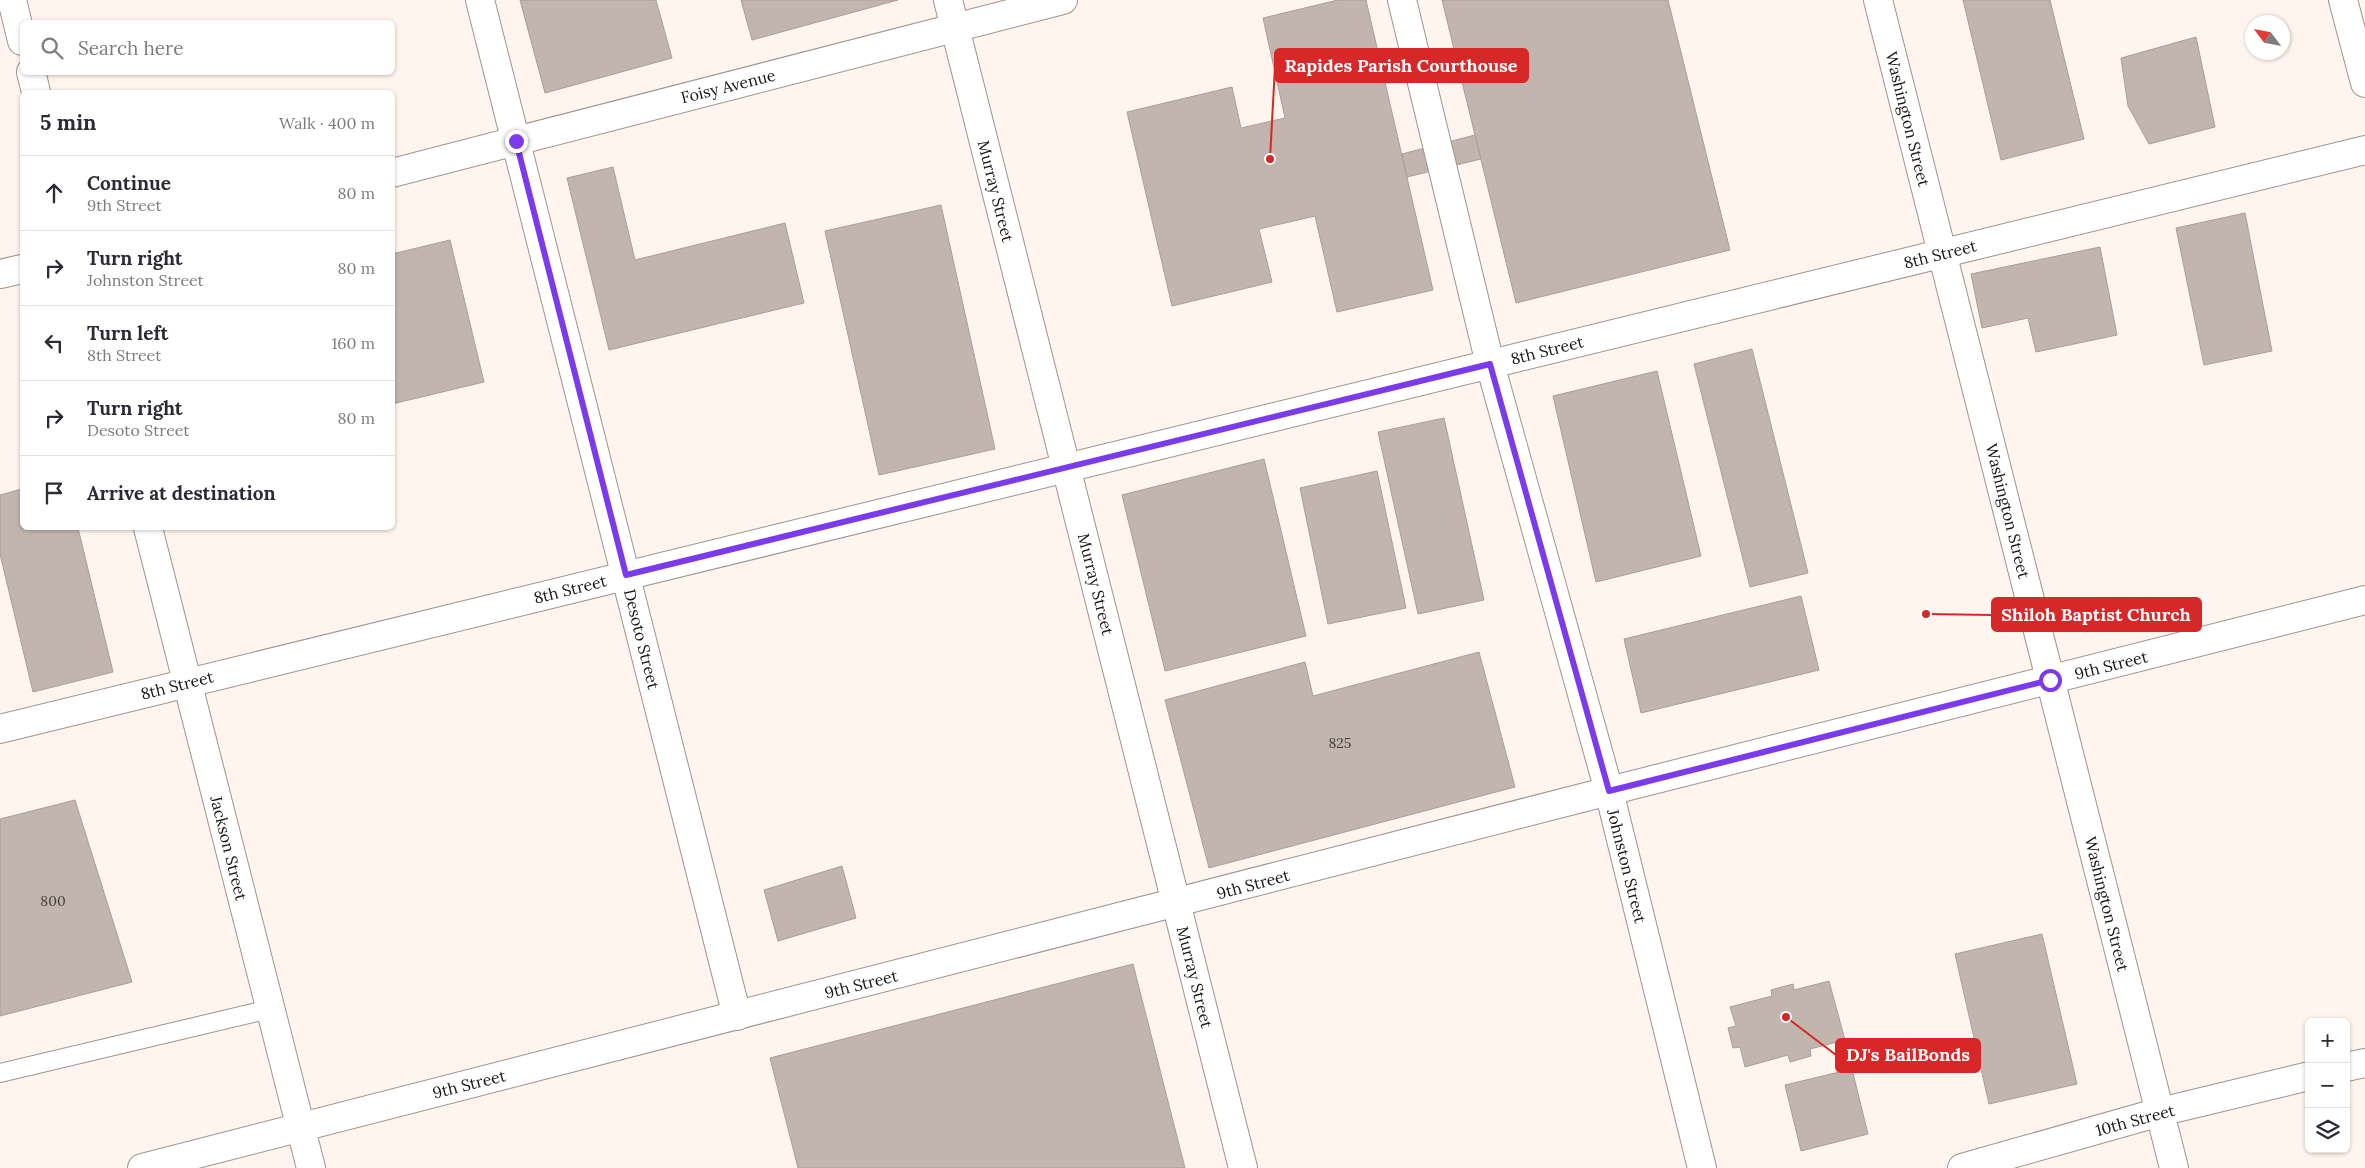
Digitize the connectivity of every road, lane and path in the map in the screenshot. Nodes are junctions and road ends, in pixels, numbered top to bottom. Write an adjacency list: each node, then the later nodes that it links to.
1 (12, 0): 9 (street)
2 (480, 0): 13 (street, Desoto Street)
3 (948, 0): 8 (street, Murray Street)
4 (1063, 0): 8 (street, Foisy Avenue)
5 (1402, 0): 19 (street, Johnston Street)
6 (1878, 0): 16 (street, Washington Street)
7 (2343, 0): 11 (street)
8 (955, 28): 13 (street, Foisy Avenue); 20 (street, Murray Street)
9 (20, 33)
10 (31, 75): 12 (street)
11 (2365, 83)
12 (35, 90)
13 (516, 141): 15 (street, Foisy Avenue); 22 (street, Desoto Street)
14 (2365, 150): 16 (street, 8th Street)
15 (395, 172)
16 (1942, 253): 19 (street, 8th Street); 24 (street, Washington Street)
17 (20, 269): 18 (street)
18 (0, 274)
19 (1490, 364): 20 (street, 8th Street); 27 (street, Johnston Street)
20 (1066, 468): 22 (street, 8th Street); 28 (street, Murray Street)
21 (149, 530): 25 (street, Jackson Street)
22 (626, 575): 25 (street, 8th Street); 30 (street, Desoto Street)
23 (2365, 600): 24 (street, 9th Street)
24 (2050, 680): 27 (street, 9th Street); 35 (street, Washington Street)
25 (188, 683): 26 (street, 8th Street); 29 (street, Jackson Street)
26 (0, 729)
27 (1609, 791): 28 (street, 9th Street); 40 (street, Johnston Street)
28 (1176, 904): 30 (street, 9th Street); 39 (street, Murray Street)
29 (270, 1009): 33 (lane); 36 (street, Jackson Street)
30 (737, 1016): 36 (street, 9th Street)
31 (2365, 1063): 32 (street)
32 (2350, 1066)
33 (0, 1073)
34 (2305, 1077): 35 (street, 10th Street)
35 (2160, 1112): 41 (street, 10th Street); 42 (street, Washington Street)
36 (301, 1127): 37 (street, 9th Street); 38 (street, Jackson Street)
37 (142, 1168)
38 (312, 1168)
39 (1243, 1168)
40 (1702, 1168)
41 (1962, 1168)
42 (2174, 1168)

